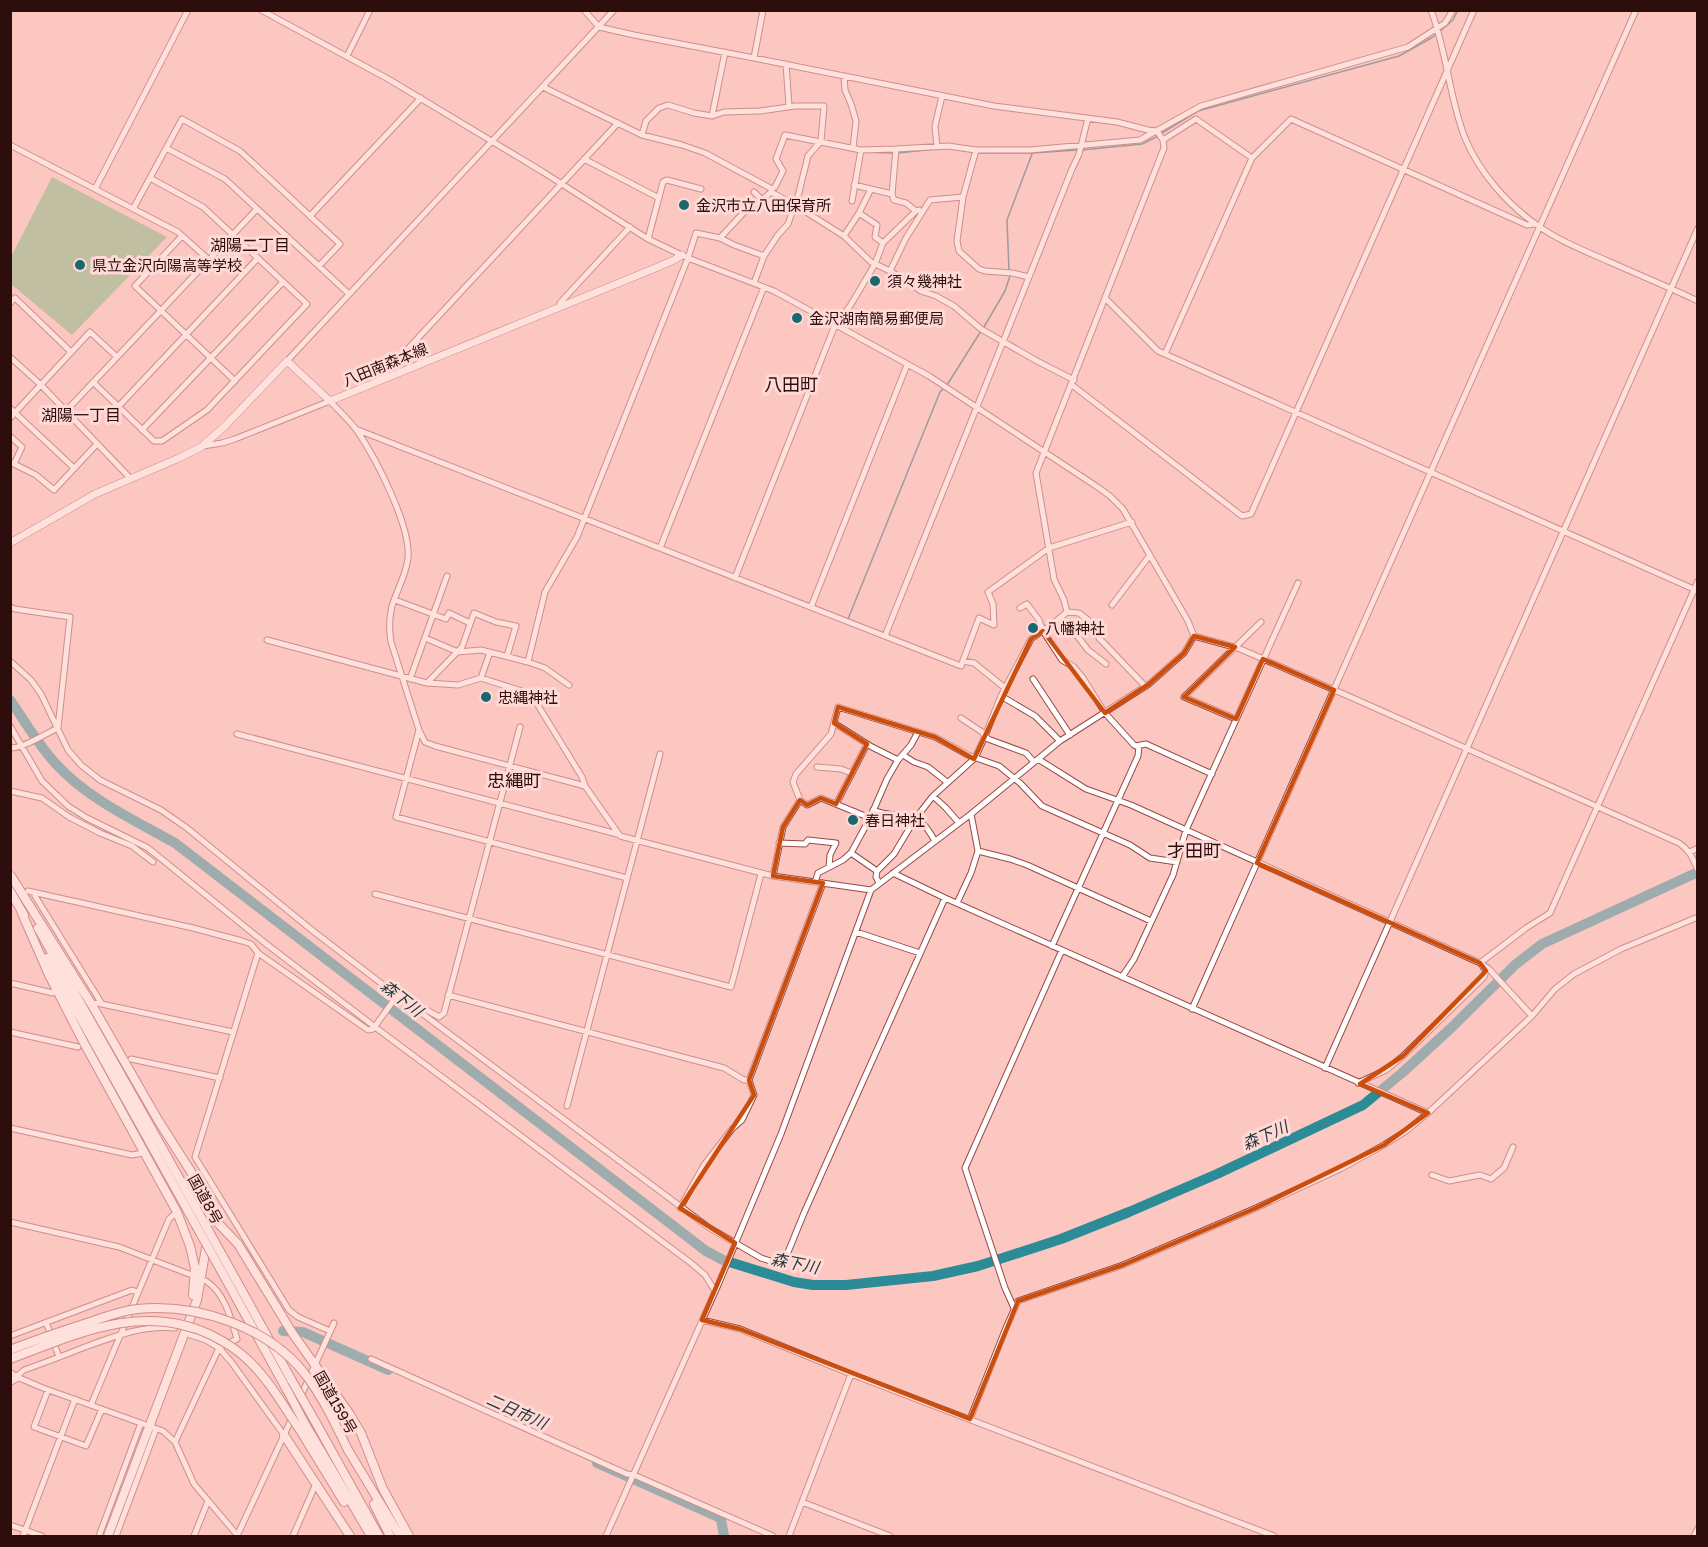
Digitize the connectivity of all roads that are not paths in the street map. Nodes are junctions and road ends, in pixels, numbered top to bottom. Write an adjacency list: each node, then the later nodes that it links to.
1 (188, 10): 49 (street)
2 (261, 10): 13 (street)
3 (277, 10): 13 (street)
4 (370, 10): 18 (street)
5 (584, 10): 15 (street)
6 (614, 10): 15 (street)
7 (763, 10): 19 (street)
8 (1431, 10): 16 (street)
9 (1454, 10): 16 (street)
10 (1468, 10): 14 (street)
11 (1474, 10): 14 (street)
12 (1636, 10): 66 (street)
13 (273, 16): 18 (street)
14 (1469, 21): 21 (street)
15 (599, 27): 17 (street); 23 (street)
16 (1437, 27): 21 (street); 30 (street)
17 (725, 52): 19 (street); 27 (street)
18 (347, 56): 25 (street)
19 (754, 58): 20 (street)
20 (786, 64): 22 (street); 26 (street)
21 (1448, 70): 45 (street); 66 (street)
22 (844, 76): 24 (street); 38 (street)
23 (543, 87): 29 (street); 34 (street)
24 (942, 96): 28 (street); 36 (street)
25 (421, 98): 34 (street); 65 (street)
26 (789, 106): 27 (street); 33 (street)
27 (712, 116): 31 (street)
28 (1088, 118): 30 (street); 40 (street)
29 (618, 123): 31 (street); 44 (street)
30 (1157, 131): 32 (street); 40 (street)
31 (642, 135): 52 (street)
32 (1163, 140): 43 (street); 88 (street)
33 (821, 141): 38 (street); 52 (street); 59 (street)
34 (491, 142): 47 (street); 87 (street)
35 (10, 145): 49 (street)
36 (937, 147): 39 (street); 42 (street)
37 (166, 148): 46 (street); 62 (street); 65 (street)
38 (853, 148): 41 (street)
39 (896, 149): 41 (street); 54 (street)
40 (1080, 150): 42 (street); 82 (street)
41 (861, 151): 48 (street)
42 (976, 152): 55 (street)
43 (1252, 158): 45 (street); 97 (street)
44 (585, 159): 47 (street); 56 (street)
45 (1403, 170): 66 (street); 113 (street)
46 (150, 178): 61 (street); 69 (street)
47 (562, 184): 67 (street); 105 (street)
48 (854, 185): 51 (street); 58 (street)
49 (95, 189): 61 (street)
50 (701, 189): 56 (street)
51 (871, 189): 54 (street); 64 (street)
52 (772, 190): 57 (street); 59 (street)
53 (753, 192): 57 (street)
54 (892, 194): 63 (street)
55 (963, 197): 60 (street); 82 (street)
56 (659, 198): 73 (street)
57 (762, 200): 72 (street)
58 (852, 201)
59 (795, 205): 71 (street); 75 (street)
60 (926, 207): 63 (street); 81 (street)
61 (133, 209): 70 (street)
62 (257, 209): 69 (street); 80 (street)
63 (916, 211): 74 (street)
64 (859, 213): 71 (street); 74 (street)
65 (310, 216): 80 (street)
66 (1537, 225): 86 (street); 123 (street)
67 (630, 227): 73 (street); 91 (street)
68 (1698, 228): 86 (street)
69 (233, 235): 77 (street); 78 (street)
70 (182, 236): 78 (street); 92 (street)
71 (844, 236): 79 (street)
72 (720, 238): 75 (street); 76 (street)
73 (648, 239): 76 (street)
74 (883, 243): 79 (street)
75 (764, 255): 84 (street)
76 (685, 256): 84 (street); 91 (main road, 八田南森本線); 125 (street)
77 (258, 258): 83 (street); 94 (street)
78 (209, 260): 92 (street)
79 (875, 264): 81 (street); 93 (street)
80 (319, 266): 87 (street)
81 (890, 271): 95 (street)
82 (1029, 277): 95 (street)
83 (283, 282): 100 (street); 103 (street)
84 (754, 283): 85 (street)
85 (764, 287): 93 (street); 129 (street)
86 (1671, 288): 89 (street); 127 (street)
87 (349, 294): 101 (street)
88 (1106, 299): 97 (street); 106 (street)
89 (1698, 301)
90 (10, 303): 96 (street)
91 (561, 306): 105 (main road, 八田南森本線)
92 (161, 311): 94 (street); 99 (street)
93 (836, 325): 102 (street); 133 (street)
94 (186, 335): 100 (street); 109 (street)
95 (1004, 341): 106 (street); 110 (street)
96 (71, 352): 99 (street); 107 (street)
97 (1165, 354): 113 (street)
98 (10, 357): 107 (street)
99 (117, 357): 104 (street)
100 (211, 358): 103 (street); 116 (street)
101 (287, 361): 108 (main road, 八田南森本線); 119 (main road)
102 (907, 364): 110 (street); 140 (street)
103 (235, 381): 116 (street)
104 (93, 382): 109 (street); 112 (street)
105 (376, 382): 108 (main road, 八田南森本線)
106 (1073, 383): 113 (street); 120 (street)
107 (41, 385): 111 (street); 112 (street)
108 (330, 401): 115 (street); 119 (street)
109 (118, 406): 116 (street)
110 (977, 407): 120 (street); 148 (street)
111 (13, 410): 114 (street); 122 (street)
112 (66, 411): 118 (street)
113 (1296, 412): 123 (street)
114 (10, 417)
115 (356, 429): 125 (street); 137 (street)
116 (142, 430)
117 (10, 436): 121 (street)
118 (97, 444): 122 (street); 124 (street)
119 (201, 447): 124 (main road)
120 (1045, 452): 126 (street); 130 (street)
121 (12, 463): 122 (street)
122 (74, 468)
123 (1431, 472): 127 (street); 169 (street)
124 (131, 479): 128 (main road)
125 (584, 518): 129 (street); 159 (street)
126 (1132, 522): 130 (street); 131 (street)
127 (1563, 531): 136 (street); 188 (street)
128 (10, 543)
129 (660, 548): 133 (street)
130 (1049, 548): 142 (street); 158 (street)
131 (1150, 555): 138 (street); 149 (street)
132 (447, 576): 143 (street)
133 (735, 578): 140 (street)
134 (1698, 581): 136 (street)
135 (1298, 583): 156 (street)
136 (1696, 590): 208 (street)
137 (394, 600): 143 (street); 161 (street)
138 (1112, 605)
139 (10, 606): 177 (street)
140 (811, 607): 148 (street)
141 (1020, 608): 147 (street)
142 (1067, 612): 144 (street); 147 (street)
143 (433, 614): 146 (street); 150 (street)
144 (1086, 618): 160 (street); 167 (street)
145 (1261, 621): 152 (street)
146 (470, 623): 153 (street); 155 (street)
147 (1043, 631): 168 (street); 171 (street)
148 (885, 636): 158 (street)
149 (1194, 636): 152 (street); 167 (street)
150 (425, 638): 153 (street); 163 (street)
151 (267, 640): 161 (street)
152 (1235, 647): 156 (street); 173 (street)
153 (458, 652): 154 (street); 165 (street)
154 (490, 652): 155 (street); 162 (street)
155 (507, 656): 159 (street)
156 (1263, 659): 169 (street); 173 (street)
157 (10, 661): 177 (street)
158 (963, 661): 168 (street)
159 (528, 662): 166 (street)
160 (1106, 664)
161 (403, 678): 163 (street); 178 (street)
162 (481, 678): 165 (street); 201 (street)
163 (410, 679): 165 (street)
164 (1033, 679): 181 (street)
165 (427, 683)
166 (569, 685)
167 (1145, 686): 171 (street)
168 (1005, 688): 170 (street)
169 (1334, 690): 188 (street); 227 (street)
170 (1001, 696): 182 (street); 183 (street)
171 (1106, 713): 181 (street); 186 (street)
172 (961, 718): 182 (street)
173 (1236, 719): 197 (street)
174 (834, 723): 179 (street); 184 (street); 205 (street)
175 (10, 726): 185 (street)
176 (520, 727): 194 (street)
177 (56, 728): 185 (street); 263 (street)
178 (419, 730): 194 (street); 198 (street)
179 (918, 732): 190 (street); 191 (street)
180 (237, 734): 198 (street)
181 (1070, 735): 183 (street)
182 (985, 736): 191 (street); 193 (street)
183 (1060, 741): 193 (street)
184 (867, 744): 192 (street); 196 (street)
185 (22, 745): 187 (street); 268 (street)
186 (1139, 746): 197 (street); 204 (street)
187 (10, 748)
188 (1467, 748): 208 (street); 252 (street)
189 (660, 754): 218 (street)
190 (903, 754): 192 (street); 200 (street)
191 (975, 758): 199 (street); 200 (street)
192 (898, 760): 209 (street)
193 (1036, 760): 199 (street); 204 (street)
194 (509, 766): 201 (street); 206 (street)
195 (817, 767): 196 (street)
196 (851, 773): 207 (street)
197 (1212, 774): 214 (street)
198 (406, 778): 206 (street); 217 (street)
199 (1014, 778): 210 (street); 215 (street)
200 (947, 782): 203 (street)
201 (585, 786): 216 (street)
202 (10, 791): 225 (street)
203 (933, 796): 212 (street); 213 (street)
204 (1118, 800): 214 (street); 215 (street)
205 (800, 801): 207 (street); 220 (street)
206 (499, 802): 216 (street); 217 (street)
207 (836, 804): 211 (street)
208 (1597, 807): 224 (street); 259 (street)
209 (873, 810): 211 (street); 212 (street)
210 (971, 814): 213 (street); 222 (street)
211 (870, 818): 223 (street)
212 (915, 819): 219 (street); 230 (street)
213 (958, 823): 219 (street)
214 (1186, 830): 226 (street); 227 (street)
215 (1103, 833): 226 (street); 239 (street)
216 (617, 834): 218 (street)
217 (489, 841): 235 (street); 250 (street)
218 (637, 841): 232 (street); 235 (street)
219 (935, 841): 231 (street)
220 (779, 843): 228 (street); 234 (street)
221 (1698, 848): 224 (street)
222 (978, 851): 239 (street); 246 (street)
223 (851, 853): 228 (street); 230 (street)
224 (1691, 855): 229 (street)
225 (153, 862)
226 (1177, 862): 251 (street)
227 (1257, 863): 252 (street); 266 (street)
228 (829, 867): 236 (street)
229 (1698, 870)
230 (877, 871): 238 (street)
231 (893, 873): 238 (street); 245 (street)
232 (762, 874): 234 (street); 258 (street)
233 (11, 875): 242 (highway); 282 (highway, 国道8号)
234 (772, 876): 236 (street)
235 (627, 878): 258 (street)
236 (815, 882): 237 (street)
237 (823, 883): 240 (street); 278 (street)
238 (879, 884): 240 (street)
239 (1078, 888): 251 (street); 254 (street)
240 (871, 890): 253 (street)
241 (10, 891): 248 (highway, 国道8号)
242 (28, 894): 244 (street); 244 (street); 247 (street); 265 (highway)
243 (375, 894): 250 (street)
244 (48, 897): 247 (street); 256 (street)
245 (945, 898): 246 (street); 257 (street)
246 (957, 903): 254 (street)
247 (43, 909): 265 (street)
248 (21, 910): 262 (highway); 282 (highway, 国道8号)
249 (1698, 917): 267 (street)
250 (468, 919): 258 (street); 264 (street)
251 (1151, 921): 260 (street)
252 (1389, 922): 259 (street); 276 (street)
253 (856, 932): 257 (street); 291 (street)
254 (1052, 946): 255 (street)
255 (1062, 950): 260 (street); 298 (street)
256 (258, 953): 268 (street); 270 (street)
257 (920, 953): 291 (street)
258 (607, 954): 271 (street)
259 (1480, 963): 267 (street); 279 (street)
260 (1122, 977): 266 (street)
261 (10, 983): 262 (street)
262 (56, 989): 273 (highway)
263 (399, 995): 264 (street); 268 (street); 288 (street)
264 (448, 995): 271 (street)
265 (97, 1005): 270 (street); 275 (highway)
266 (1192, 1009): 276 (street)
267 (1532, 1016): 281 (street)
268 (375, 1026): 296 (street)
269 (10, 1032): 272 (street)
270 (233, 1032): 277 (street)
271 (586, 1032): 278 (street); 280 (street)
272 (60, 1043): 273 (street); 274 (street)
273 (81, 1045): 274 (highway)
274 (88, 1051): 285 (highway)
275 (127, 1061): 277 (street); 286 (highway)
276 (1325, 1068): 279 (street)
277 (220, 1078): 303 (street)
278 (749, 1080): 288 (street)
279 (1361, 1084): 281 (street)
280 (567, 1106)
281 (1428, 1113): 298 (street)
282 (143, 1121): 293 (highway, 国道8号, bridge)
283 (10, 1128): 285 (street)
284 (1513, 1147): 287 (street)
285 (143, 1153): 289 (highway)
286 (193, 1175): 302 (highway); 311 (highway)
287 (1432, 1175)
288 (680, 1208): 291 (street)
289 (177, 1212): 292 (street); 302 (highway)
290 (10, 1222): 292 (street)
291 (735, 1245): 296 (street)
292 (152, 1259): 294 (street); 297 (street)
293 (227, 1273): 320 (highway, 国道8号, bridge); 343 (highway, 国道8号, bridge)
294 (189, 1274)
295 (206, 1281): 306 (street)
296 (716, 1288): 299 (street)
297 (137, 1292): 300 (street); 304 (street)
298 (1014, 1308): 318 (street)
299 (702, 1320): 312 (street); 325 (street)
300 (46, 1322): 305 (street); 308 (street)
301 (334, 1323): 303 (street)
302 (181, 1331): 304 (street); 306 (street); 319 (highway)
303 (330, 1331): 311 (street)
304 (121, 1334): 308 (street); 316 (street)
305 (10, 1336)
306 (219, 1348): 321 (street); 323 (street)
307 (10, 1350): 324 (highway, 国道159号, bridge)
308 (60, 1357): 313 (street)
309 (10, 1359): 320 (highway, bridge)
310 (371, 1359): 325 (street)
311 (314, 1365): 321 (street); 331 (highway)
312 (851, 1374): 318 (street); 328 (street)
313 (12, 1379): 314 (street)
314 (48, 1390): 315 (street); 322 (street)
315 (75, 1399): 316 (street); 322 (street)
316 (91, 1405): 317 (street)
317 (102, 1409): 319 (street); 322 (street)
318 (969, 1419): 350 (street)
319 (148, 1426): 323 (street); 336 (street); 337 (highway); 338 (street)
320 (303, 1427): 333 (highway)
321 (284, 1435): 326 (highway); 340 (street)
322 (61, 1436): 332 (street)
323 (175, 1442): 327 (street)
324 (348, 1450): 331 (highway); 344 (highway, 国道159号)
325 (633, 1478): 346 (street); 347 (street)
326 (318, 1484): 341 (street); 342 (highway)
327 (208, 1502): 339 (street); 340 (street)
328 (802, 1503): 334 (street); 348 (street)
329 (10, 1525): 332 (street)
330 (1698, 1528): 351 (street)
331 (400, 1530): 345 (highway)
332 (25, 1533): 335 (street)
333 (368, 1534)
334 (873, 1534): 349 (street)
335 (42, 1536)
336 (99, 1536)
337 (108, 1536)
338 (116, 1536)
339 (194, 1536)
340 (238, 1536)
341 (293, 1536)
342 (350, 1536)
343 (380, 1536)
344 (390, 1536)
345 (409, 1536)
346 (606, 1536)
347 (773, 1536)
348 (789, 1536)
349 (890, 1536)
350 (1274, 1536)
351 (1694, 1536)

